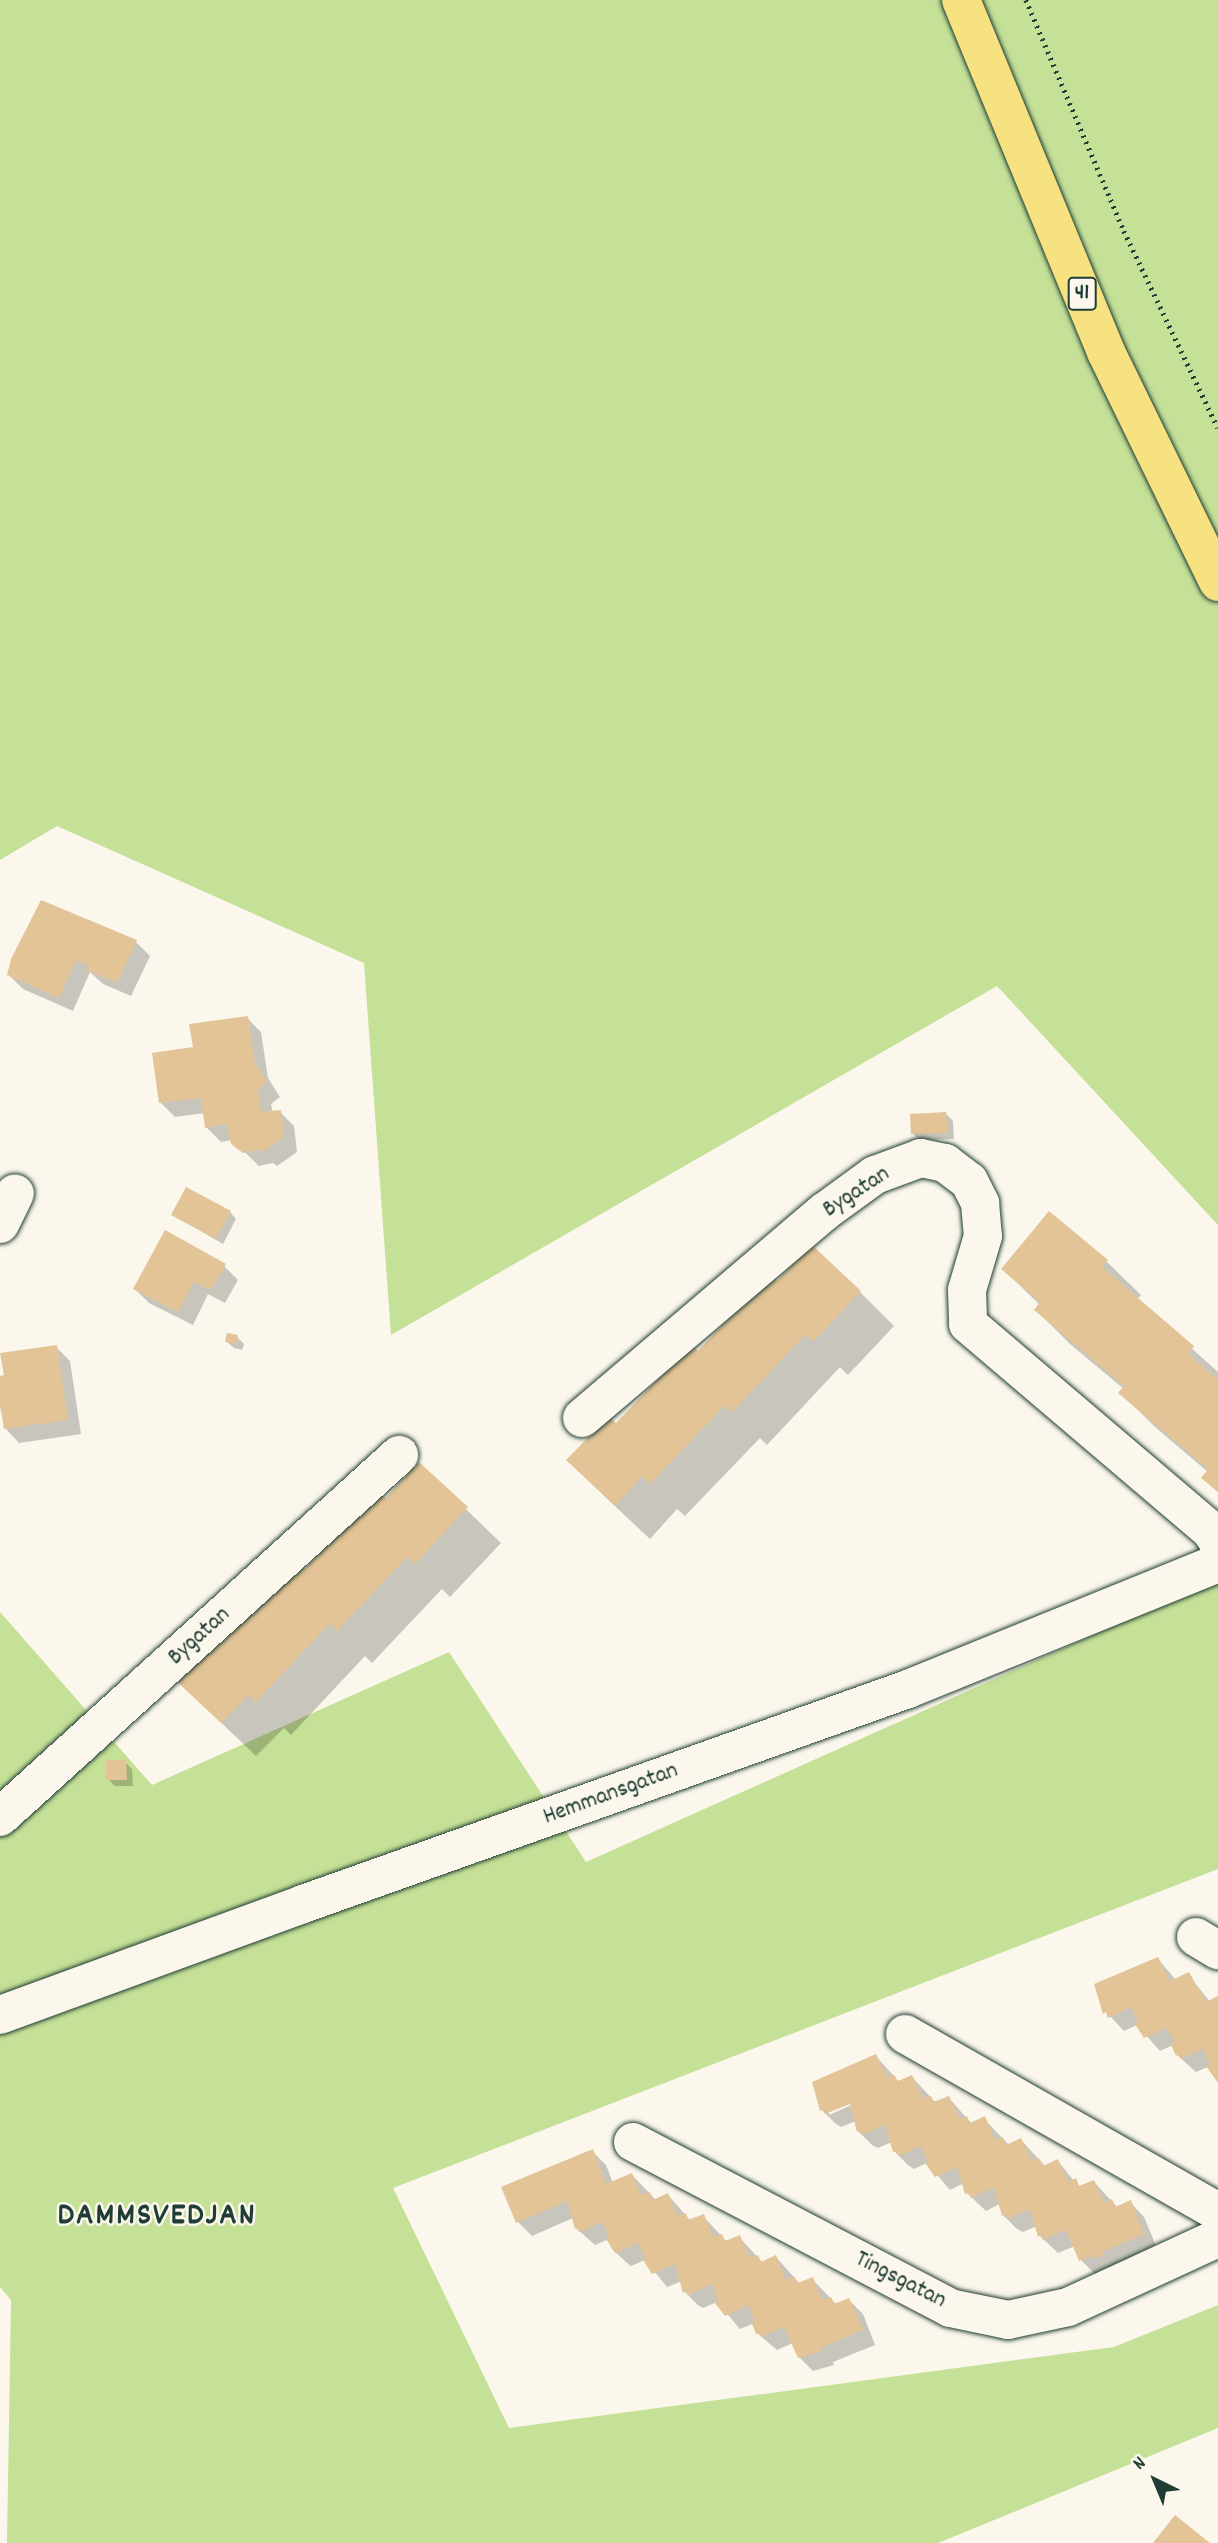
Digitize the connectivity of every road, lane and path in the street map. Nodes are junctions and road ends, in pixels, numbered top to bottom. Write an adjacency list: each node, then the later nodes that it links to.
1 (961, 0): 4 (main road, 41)
2 (1026, 0): 3 (path)
3 (1218, 428)
4 (1218, 582)
5 (582, 1418): 7 (street, Bygatan)
6 (399, 1455): 9 (street, Bygatan)
7 (1218, 1542)
8 (1218, 1563): 10 (street, Hemmansgatan)
9 (0, 1817)
10 (0, 2015)
11 (905, 2034): 13 (street)
12 (633, 2142): 14 (street, Tingsgatan)
13 (1218, 2212)
14 (1218, 2238)

